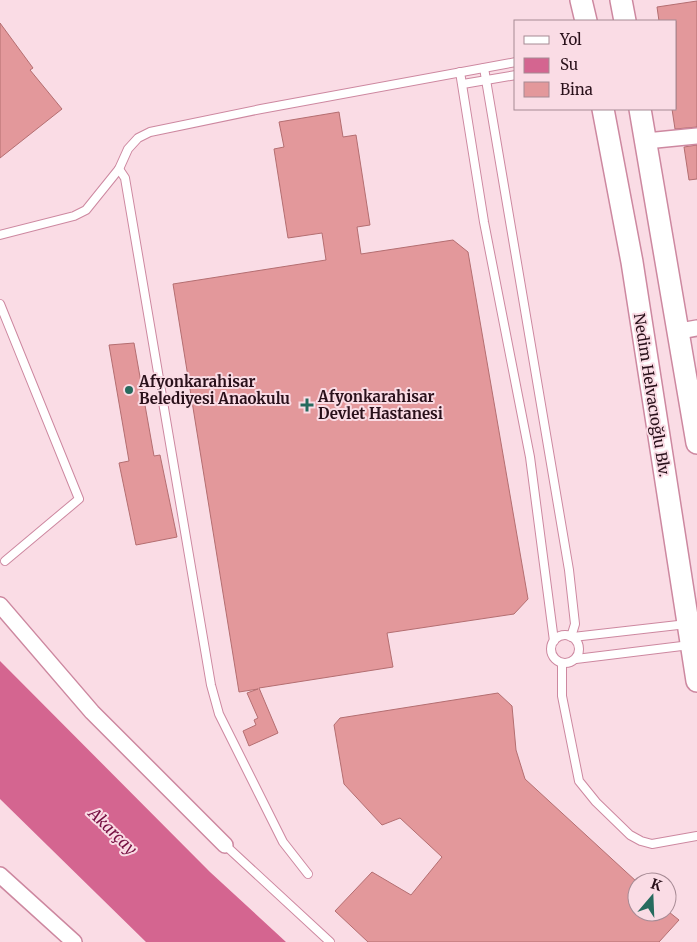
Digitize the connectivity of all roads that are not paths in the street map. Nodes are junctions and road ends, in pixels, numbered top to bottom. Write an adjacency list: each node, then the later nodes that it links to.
1 (581, 0): 3 (main road)
2 (621, 0): 4 (main road)
3 (586, 20)
4 (625, 20)
5 (514, 62): 6 (lane)
6 (484, 68): 7 (lane); 9 (lane)
7 (460, 72): 10 (lane); 15 (lane)
8 (514, 74): 9 (lane)
9 (485, 80): 10 (lane); 23 (lane)
10 (463, 84): 24 (lane)
11 (603, 110): 22 (main road, Nedim Helvacıoğlu Blv.)
12 (640, 110): 14 (main road)
13 (697, 136): 14 (street)
14 (646, 142): 18 (main road)
15 (119, 169): 16 (lane); 30 (lane)
16 (0, 234)
17 (0, 304): 20 (lane)
18 (688, 329): 19 (main road)
19 (697, 443)
20 (5, 561)
21 (0, 605): 29 (street)
22 (692, 632): 23 (lane); 25 (lane); 27 (main road, Nedim Helvacıoğlu Blv.)
23 (572, 637): 24 (lane); 25 (lane)
24 (554, 641): 26 (lane)
25 (576, 658): 26 (lane)
26 (562, 663): 28 (lane)
27 (697, 682)
28 (697, 836)
29 (225, 845): 33 (lane)
30 (308, 874)
31 (0, 875): 32 (street)
32 (74, 942)
33 (330, 942)

